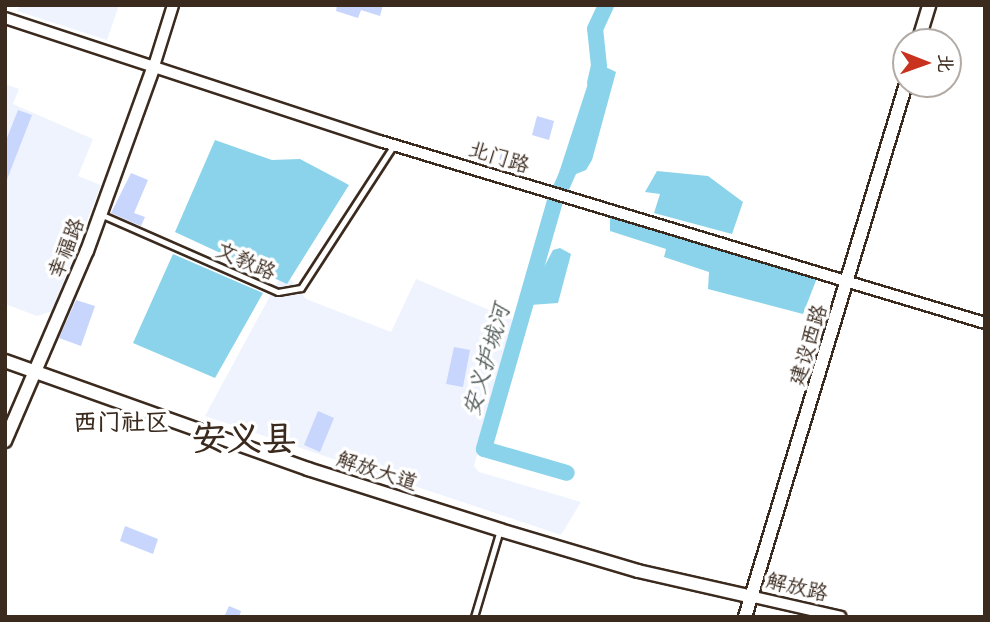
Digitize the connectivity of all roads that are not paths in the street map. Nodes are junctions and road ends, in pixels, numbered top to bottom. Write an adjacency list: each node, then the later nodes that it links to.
1 (173, 5): 5 (street)
2 (929, 5): 4 (street)
3 (5, 18): 5 (street, 北门路)
4 (922, 28)
5 (154, 66): 7 (street, 北门路); 8 (street, 幸福路)
6 (902, 98): 9 (street, 建设西路)
7 (394, 145): 8 (lane, 文教路); 9 (street, 北门路)
8 (100, 214): 12 (street, 幸福路)
9 (847, 283): 10 (street, 北门路); 15 (street, 建设西路)
10 (985, 323)
11 (5, 360): 12 (street, 解放大道)
12 (36, 370): 13 (street, 幸福路); 14 (street, 解放大道)
13 (5, 441)
14 (500, 530): 15 (street, 解放大道); 16 (lane)
15 (748, 595): 17 (street, 建设西路); 18 (street, 解放路)
16 (474, 617)
17 (745, 617)
18 (841, 617)

